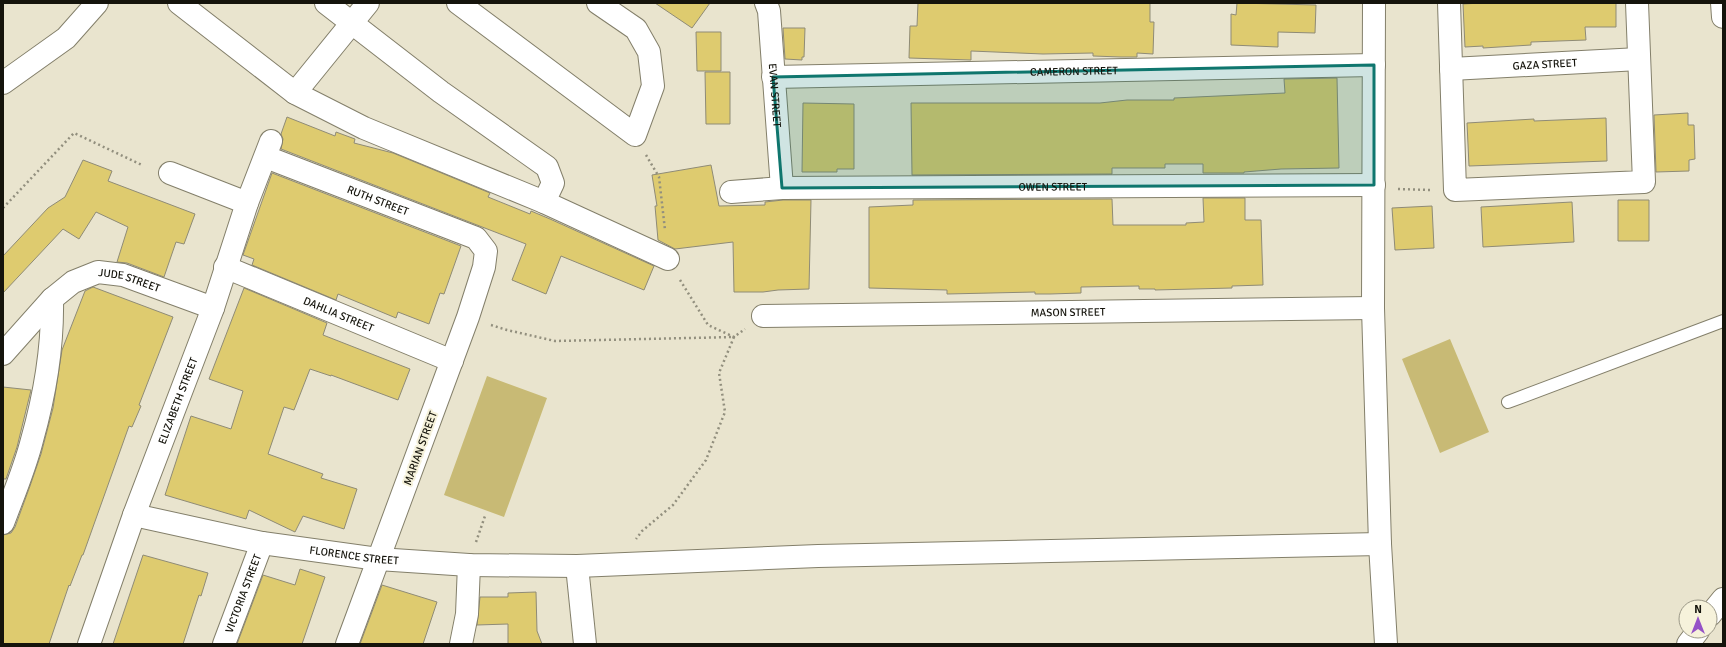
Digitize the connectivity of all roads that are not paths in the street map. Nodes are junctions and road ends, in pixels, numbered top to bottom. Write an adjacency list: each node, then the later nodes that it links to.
1 (98, 3): 18 (street)
2 (179, 3): 19 (street)
3 (326, 3): 13 (street)
4 (368, 3): 13 (street)
5 (458, 3): 6 (street)
6 (598, 3)
7 (766, 3): 17 (street, EVAN STREET)
8 (1374, 3): 15 (street)
9 (1449, 3): 16 (street)
10 (1637, 3): 14 (street)
11 (1722, 3): 12 (street)
12 (1723, 17)
13 (353, 23): 19 (street); 26 (street)
14 (1639, 59): 16 (street, GAZA STREET); 16 (street)
15 (1374, 65): 17 (street, CAMERON STREET); 22 (street)
16 (1451, 69)
17 (773, 77): 23 (street, EVAN STREET)
18 (3, 83)
19 (295, 93): 26 (street)
20 (269, 149): 25 (street, ELIZABETH STREET); 27 (street, RUTH STREET)
21 (170, 173): 25 (street)
22 (1374, 184): 23 (street, OWEN STREET); 32 (street)
23 (782, 188): 24 (street, OWEN STREET)
24 (731, 192)
25 (247, 202): 29 (street, ELIZABETH STREET)
26 (544, 202): 28 (street)
27 (486, 251): 36 (street, MARIAN STREET)
28 (668, 259)
29 (225, 267): 31 (street, ELIZABETH STREET); 36 (street, DAHLIA STREET)
30 (52, 299): 31 (street, JUDE STREET); 35 (street, JUDE STREET); 39 (street)
31 (213, 308): 38 (street, ELIZABETH STREET)
32 (1373, 308): 33 (street, MASON STREET); 41 (street)
33 (763, 316)
34 (1723, 321): 37 (lane)
35 (3, 354)
36 (452, 361): 42 (street, MARIAN STREET)
37 (1508, 402)
38 (134, 515): 40 (street, FLORENCE STREET); 45 (street, ELIZABETH STREET)
39 (3, 523)
40 (262, 543): 42 (street, FLORENCE STREET); 46 (street, VICTORIA STREET)
41 (1380, 544): 44 (street, FLORENCE STREET); 50 (street)
42 (378, 559): 43 (street, FLORENCE STREET); 47 (street, MARIAN STREET)
43 (469, 565): 44 (street, FLORENCE STREET); 48 (street)
44 (577, 566): 49 (street)
45 (89, 644)
46 (224, 644)
47 (347, 644)
48 (461, 644)
49 (585, 644)
50 (1386, 644)

